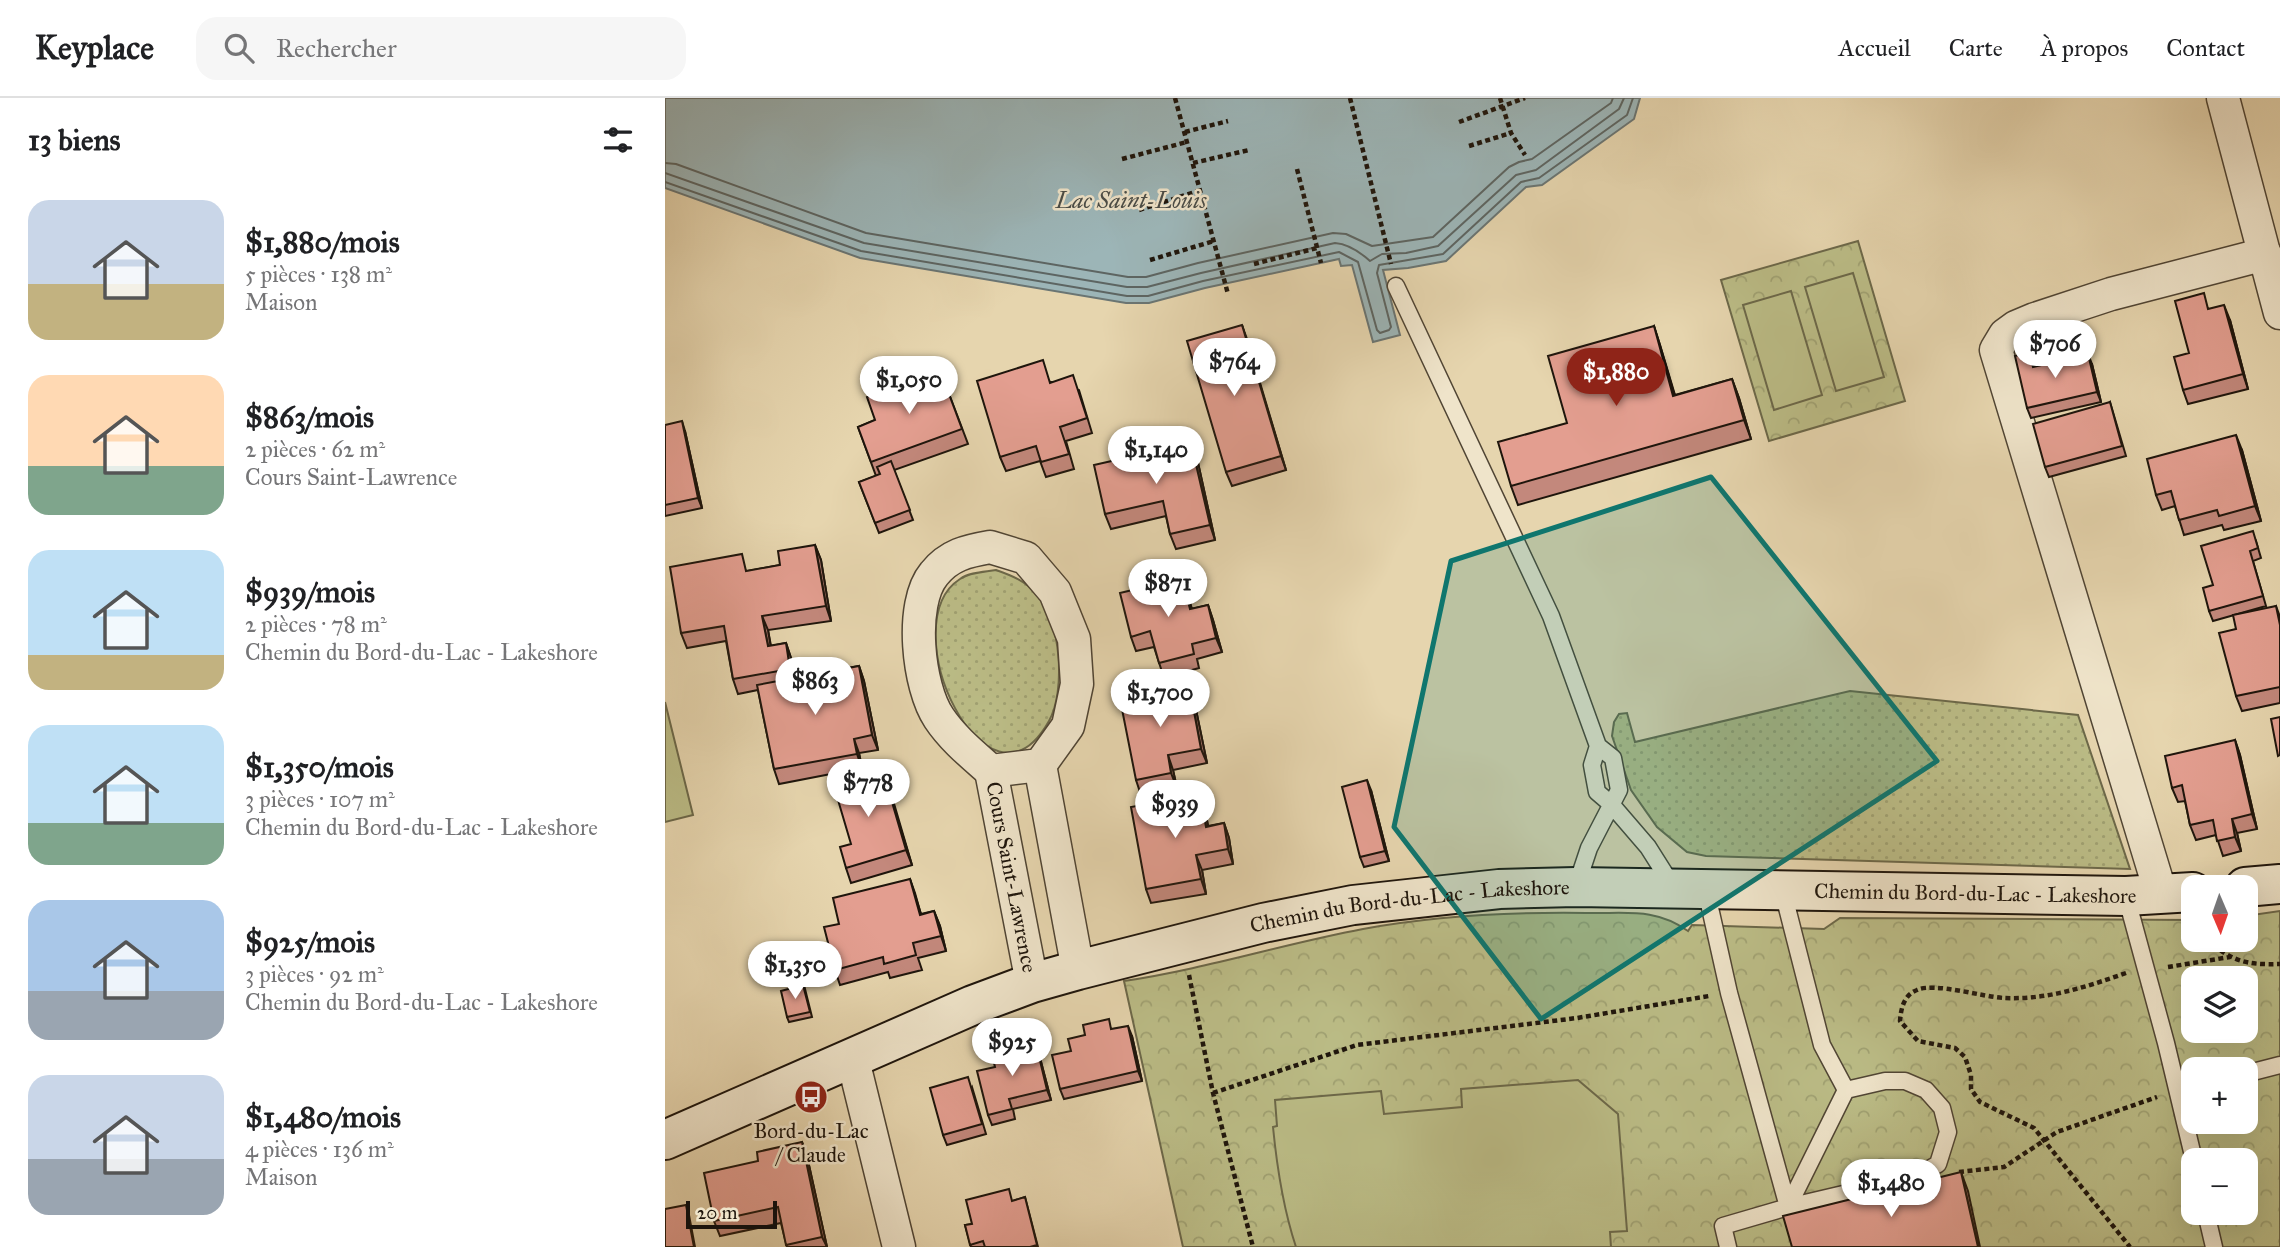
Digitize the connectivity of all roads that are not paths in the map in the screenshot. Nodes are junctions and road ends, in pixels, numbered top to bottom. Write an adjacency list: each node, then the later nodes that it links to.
1 (2223, 98): 2 (street)
2 (2265, 254): 4 (street); 13 (street)
3 (1396, 285): 7 (lane)
4 (2280, 313)
5 (1040, 765): 6 (street, Cours Saint-Lawrence); 6 (street, Cours Saint-Lawrence); 14 (street)
6 (991, 771): 15 (street, Cours Saint-Lawrence)
7 (1611, 804): 10 (lane); 11 (lane)
8 (2280, 884): 9 (street)
9 (2258, 886)
10 (1576, 887): 11 (street, Chemin du Bord-du-Lac - Lakeshore); 14 (street, Chemin du Bord-du-Lac - Lakeshore)
11 (1689, 888): 12 (street, Chemin du Bord-du-Lac - Lakeshore); 22 (lane)
12 (1783, 892): 13 (street, Chemin du Bord-du-Lac - Lakeshore); 20 (lane)
13 (2160, 894): 19 (lane)
14 (1078, 970): 15 (street, Chemin du Bord-du-Lac - Lakeshore)
15 (1032, 983): 16 (street, Chemin du Bord-du-Lac - Lakeshore)
16 (853, 1060): 21 (street, Chemin du Bord-du-Lac - Lakeshore); 24 (street)
17 (2280, 1065): 18 (lane)
18 (2258, 1071)
19 (2181, 1075)
20 (1846, 1090): 22 (lane); 22 (lane)
21 (665, 1140)
22 (1788, 1207): 25 (lane)
23 (2209, 1225): 26 (lane)
24 (899, 1247)
25 (1728, 1247)
26 (2214, 1247)

